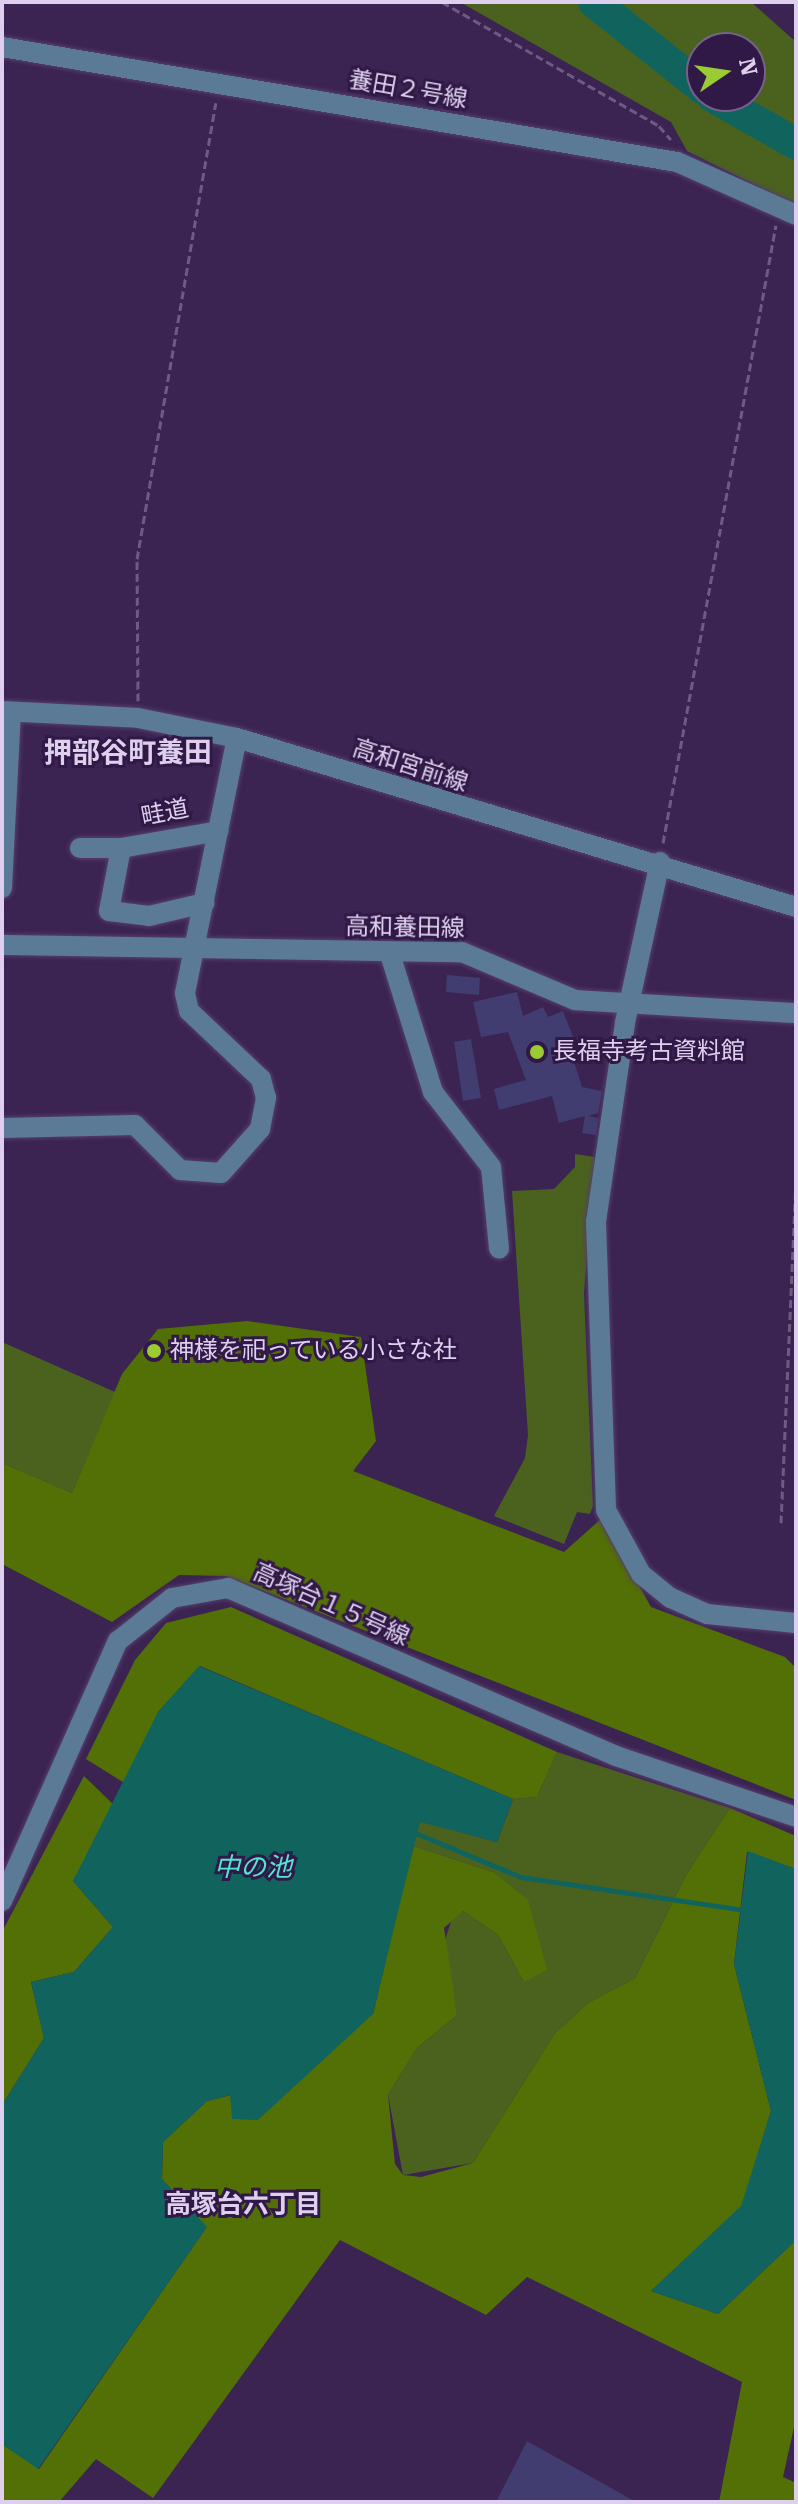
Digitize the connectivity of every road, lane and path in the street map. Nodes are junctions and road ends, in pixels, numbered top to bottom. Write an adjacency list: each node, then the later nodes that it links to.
1 (442, 2): 4 (path)
2 (2, 47): 3 (street, 養田２号線)
3 (219, 84): 4 (street, 養田２号線); 7 (path)
4 (677, 162): 5 (street, 養田２号線)
5 (789, 212): 12 (path)
6 (7, 711): 7 (street, 高和宮前線); 13 (street)
7 (138, 718): 8 (street, 高和宮前線)
8 (237, 738): 9 (street); 12 (street, 高和宮前線)
9 (219, 831): 11 (street, 畦道); 14 (street)
10 (80, 848): 11 (street, 畦道)
11 (121, 848): 16 (street, 畦道)
12 (660, 862): 15 (street, 高和宮前線); 21 (street)
13 (2, 888)
14 (205, 903): 16 (street); 19 (street)
15 (796, 907)
16 (117, 909): 18 (street, 畦道)
17 (2, 945): 18 (street, 高和養田線)
18 (101, 948): 19 (street, 高和養田線)
19 (195, 950): 20 (street, 高和養田線); 23 (street)
20 (390, 954): 21 (street, 高和養田線); 25 (street)
21 (631, 1006): 22 (street, 高和養田線); 27 (street)
22 (796, 1013)
23 (2, 1128)
24 (796, 1176): 26 (path)
25 (499, 1249)
26 (781, 1523)
27 (796, 1623)
28 (796, 1817): 29 (street, 高塚台１５号線)
29 (2, 1901)

